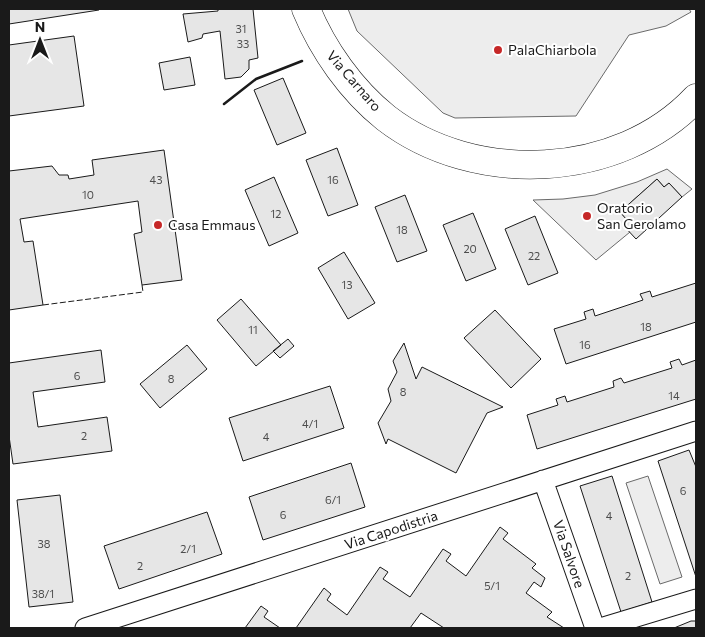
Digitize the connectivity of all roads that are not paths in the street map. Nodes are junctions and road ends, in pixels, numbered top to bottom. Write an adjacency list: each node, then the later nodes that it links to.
1 (306, 9): 2 (main road, Via Carnaro)
2 (696, 98)
3 (696, 431): 4 (street, Via Capodistria)
4 (543, 480): 6 (street, Via Capodistria); 7 (street, Via Salvore)
5 (696, 599): 8 (street)
6 (85, 628)
7 (594, 628)
8 (600, 628)

